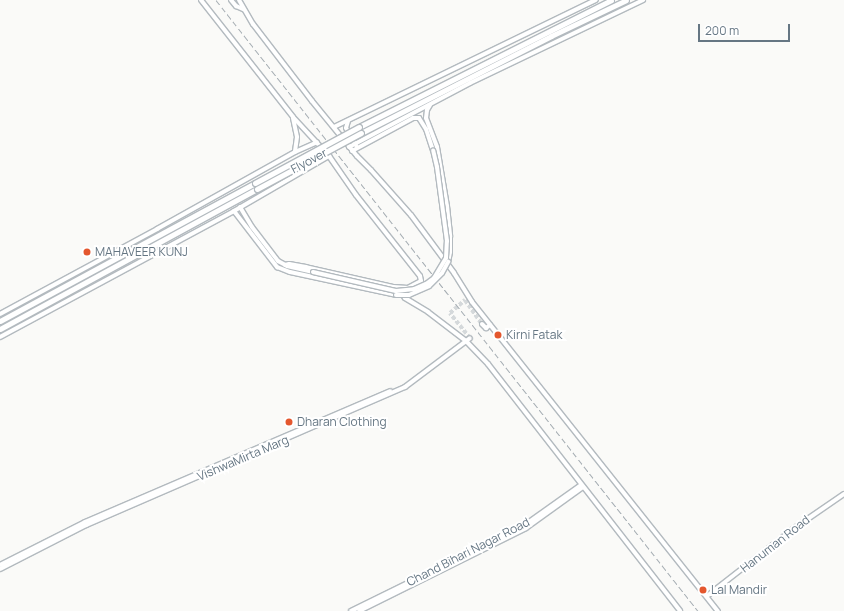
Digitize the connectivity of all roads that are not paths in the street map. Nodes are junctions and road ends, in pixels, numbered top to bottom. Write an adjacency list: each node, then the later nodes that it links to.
1 (200, 0): 10 (street)
2 (231, 0): 8 (street)
3 (239, 0): 8 (street)
4 (596, 0): 11 (street)
5 (611, 0): 13 (highway)
6 (626, 0): 13 (highway)
7 (643, 0): 9 (street)
8 (243, 10): 12 (street)
9 (431, 104): 15 (street); 17 (street)
10 (293, 117): 14 (street); 19 (street)
11 (348, 121): 12 (street); 15 (street)
12 (334, 127): 18 (street)
13 (360, 130): 28 (highway, Flyover, bridge); 31 (highway, Flyover, bridge)
14 (317, 142): 16 (street); 20 (street)
15 (356, 146): 17 (street); 18 (street)
16 (304, 148): 19 (street); 21 (street)
17 (435, 148): 25 (street, bridge)
18 (351, 149): 30 (street)
19 (295, 152): 27 (street)
20 (329, 156): 21 (street); 26 (street)
21 (314, 166): 22 (street)
22 (240, 207): 23 (street); 24 (street)
23 (234, 211): 25 (street); 32 (street)
24 (285, 265): 25 (street); 26 (street)
25 (312, 274)
26 (397, 287): 34 (street)
27 (0, 314)
28 (0, 321)
29 (482, 324): 30 (street)
30 (490, 325): 40 (street)
31 (0, 329)
32 (0, 337)
33 (470, 338): 34 (street)
34 (466, 341): 35 (street); 36 (street)
35 (408, 384): 38 (street, VishwaMirta Marg); 39 (street, VishwaMirta Marg)
36 (582, 486): 41 (street, Chand Bihari Nagar Road); 42 (street, Chand Bihari Nagar Road); 43 (street)
37 (844, 494): 40 (street, Hanuman Road)
38 (0, 565)
39 (0, 569)
40 (707, 596): 44 (street)
41 (351, 611)
42 (359, 611)
43 (680, 611)
44 (718, 611)

